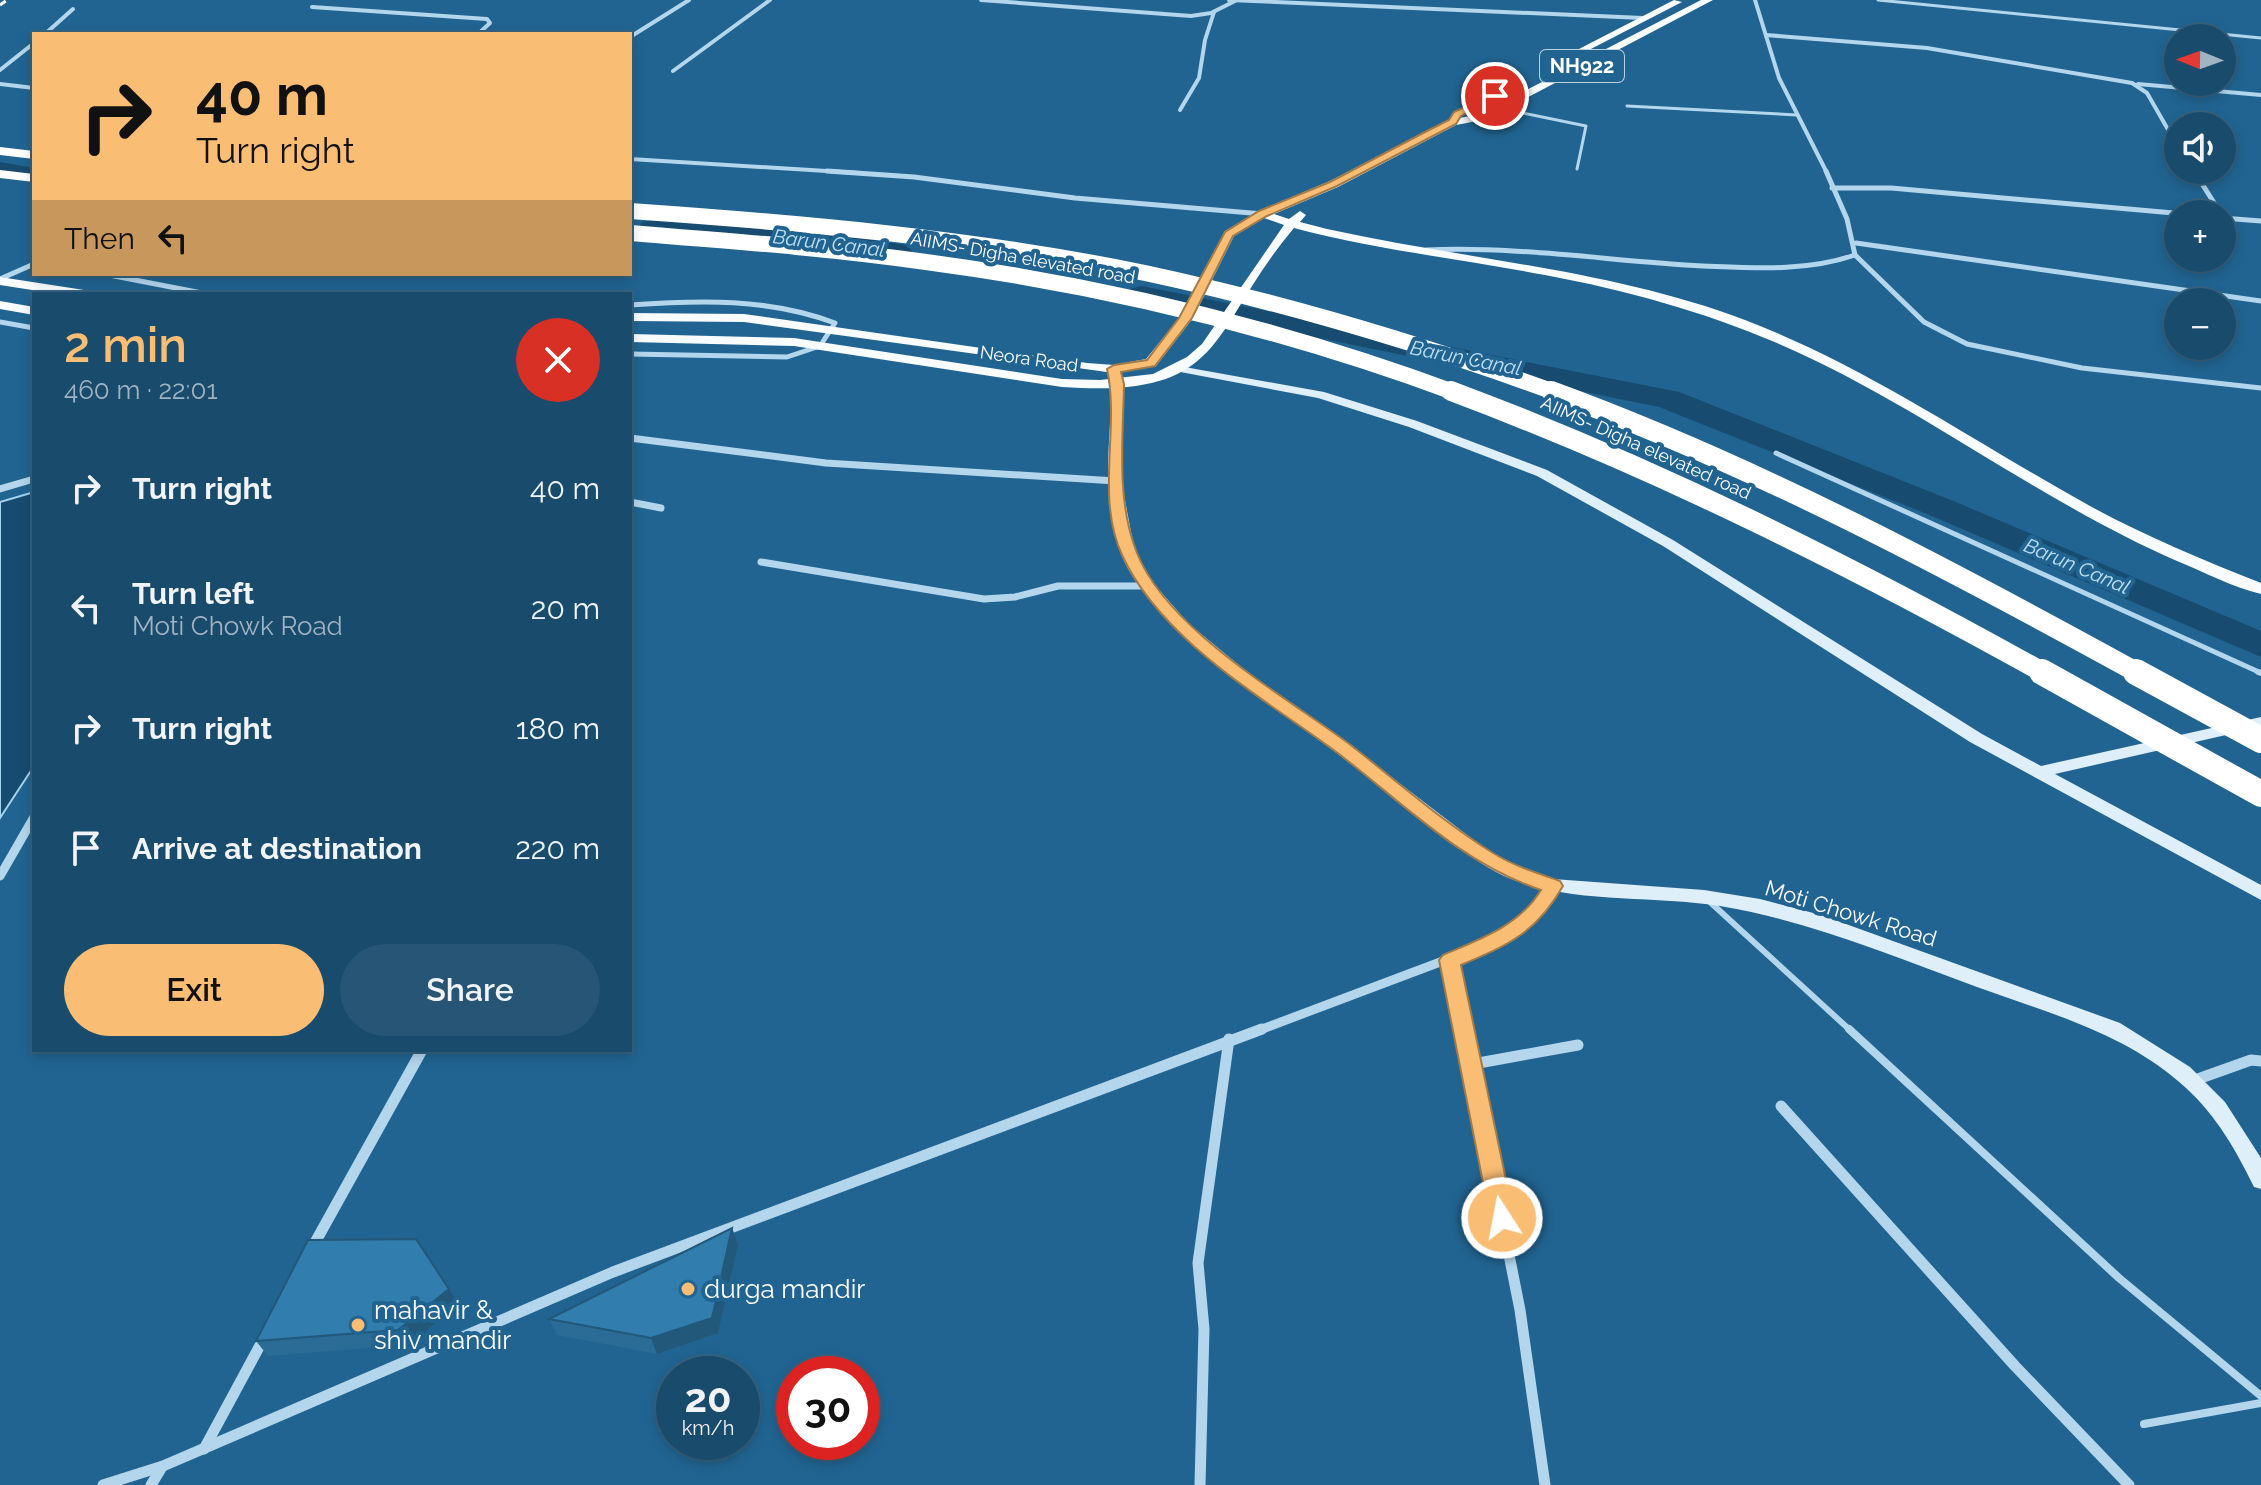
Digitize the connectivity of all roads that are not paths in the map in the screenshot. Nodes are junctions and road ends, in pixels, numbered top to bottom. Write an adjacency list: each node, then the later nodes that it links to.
1 (689, 0): 17 (street)
2 (770, 0): 22 (street)
3 (981, 0): 12 (street)
4 (1229, 0): 5 (street)
5 (1236, 0): 12 (street); 13 (street)
6 (1682, 0): 13 (main road)
7 (1708, 0): 29 (main road, NH922)
8 (1755, 0): 16 (street)
9 (1878, 0): 18 (lane)
10 (312, 7): 15 (street)
11 (73, 9): 14 (street)
12 (1214, 12): 30 (street)
13 (1643, 18): 20 (main road)
14 (47, 32)
15 (480, 32)
16 (1766, 35): 23 (street); 31 (street)
17 (632, 36)
18 (2261, 38)
19 (32, 45): 21 (street)
20 (1576, 53)
21 (0, 70)
22 (673, 71)
23 (2132, 83): 26 (street); 33 (street)
24 (0, 84): 25 (street)
25 (32, 88)
26 (2261, 95)
27 (1495, 96): 32 (main road)
28 (1627, 106): 31 (lane)
29 (1498, 108): 32 (main road, NH922); 37 (lane)
30 (1180, 110)
31 (1797, 115): 41 (street)
32 (1453, 122): 40 (main road)
33 (2164, 123)
34 (0, 151): 35 (highway)
35 (32, 155)
36 (632, 159): 44 (street)
37 (1577, 169)
38 (0, 174): 39 (highway)
39 (32, 178)
40 (1334, 184): 44 (main road); 47 (main road, Neora Road)
41 (1832, 188): 43 (street); 49 (street)
42 (632, 211): 83 (highway, AIIMS- Digha elevated road, bridge)
43 (2164, 212)
44 (1263, 214): 47 (main road); 69 (main road, bridge)
45 (2236, 218): 46 (street)
46 (2261, 221)
47 (1291, 224): 50 (main road); 68 (main road, Neora Road, bridge)
48 (632, 233): 85 (highway, AIIMS- Digha elevated road, bridge)
49 (1856, 243): 51 (street); 57 (street)
50 (1421, 251): 51 (street); 80 (main road)
51 (1855, 255): 70 (street)
52 (32, 265): 54 (street)
53 (114, 276): 56 (street)
54 (0, 280): 55 (main road)
55 (72, 292)
56 (197, 292)
57 (2261, 301)
58 (0, 305): 60 (main road)
59 (632, 305): 64 (street)
60 (32, 311)
61 (632, 317): 64 (main road)
62 (0, 322): 63 (street)
63 (32, 328)
64 (834, 329): 66 (street); 69 (main road)
65 (632, 338): 66 (main road, Neora Road)
66 (820, 346): 67 (street); 69 (main road, Neora Road)
67 (632, 354)
68 (1179, 369): 69 (main road, Neora Road); 84 (street)
69 (1115, 376): 74 (street, Moti Chowk Road)
70 (2261, 388)
71 (632, 438): 74 (street)
72 (1776, 453): 81 (lane)
73 (32, 480): 75 (street)
74 (1116, 481): 79 (street, Moti Chowk Road)
75 (0, 489)
76 (632, 502): 77 (street)
77 (661, 508)
78 (761, 562): 79 (street)
79 (1147, 586): 88 (street, Moti Chowk Road)
80 (2261, 589)
81 (2261, 673)
82 (2261, 722): 84 (street)
83 (2261, 740)
84 (2039, 772): 89 (street)
85 (2261, 794)
86 (32, 820): 87 (street)
87 (0, 876)
88 (1553, 886): 90 (street, Moti Chowk Road); 91 (street)
89 (2261, 893)
90 (1704, 897): 97 (street, Moti Chowk Road); 102 (lane)
91 (1450, 960): 92 (street); 96 (street)
92 (1229, 1039): 105 (street); 109 (street)
93 (1578, 1045): 96 (street)
94 (421, 1052): 100 (street)
95 (2261, 1061): 97 (street)
96 (1473, 1064): 110 (street)
97 (2195, 1080): 99 (street, Moti Chowk Road)
98 (1781, 1106): 111 (street)
99 (2261, 1180)
100 (307, 1259)
101 (270, 1327): 105 (street)
102 (2261, 1396)
103 (2261, 1403): 104 (lane)
104 (2144, 1424)
105 (203, 1449): 106 (street)
106 (163, 1466): 107 (street); 108 (street)
107 (103, 1485)
108 (151, 1485)
109 (1200, 1485)
110 (1545, 1485)
111 (2129, 1485)

